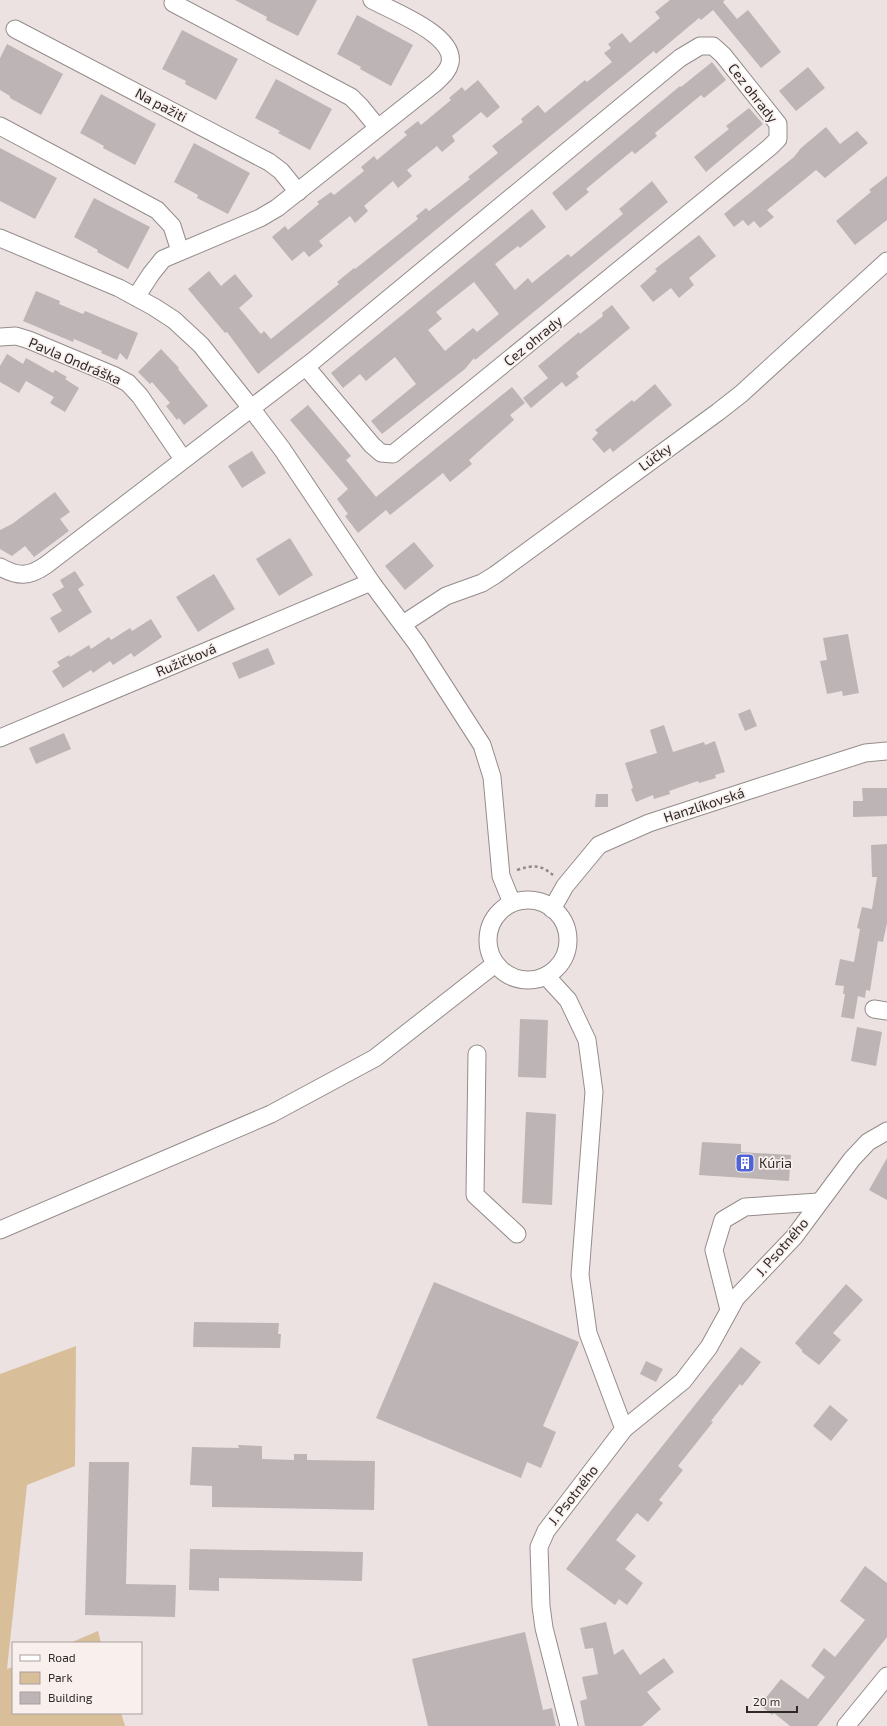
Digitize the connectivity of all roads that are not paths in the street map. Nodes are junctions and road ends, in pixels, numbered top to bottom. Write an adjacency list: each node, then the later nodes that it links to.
1 (372, 0): 5 (street)
2 (173, 3): 5 (street)
3 (15, 29): 6 (street, Na pažiti)
4 (0, 126): 8 (street)
5 (378, 128): 6 (street)
6 (298, 192): 8 (street)
7 (0, 238): 10 (street)
8 (180, 251): 10 (street)
9 (887, 260): 17 (street, Lúčky)
10 (136, 297): 13 (street)
11 (0, 337): 14 (street, Pavla Ondráška)
12 (306, 367): 12 (street, Cez ohrady); 13 (street, Cez ohrady)
13 (251, 408): 14 (street); 16 (street)
14 (183, 460): 15 (street)
15 (0, 567)
16 (371, 582): 17 (street); 18 (street, Ružičková)
17 (403, 624): 20 (street)
18 (0, 738)
19 (887, 751): 21 (street, Hanzlíkovská)
20 (512, 903): 21 (street); 22 (street)
21 (552, 909): 23 (street)
22 (495, 964): 23 (street); 27 (street)
23 (546, 976): 30 (street)
24 (477, 1054): 28 (street)
25 (887, 1131): 26 (street, J. Psotného)
26 (819, 1202): 29 (street, J. Psotného); 29 (street, J. Psotného)
27 (0, 1230)
28 (517, 1234)
29 (729, 1310): 30 (street, J. Psotného)
30 (624, 1429): 32 (street, J. Psotného)
31 (887, 1676): 33 (street)
32 (569, 1726)
33 (846, 1726)

